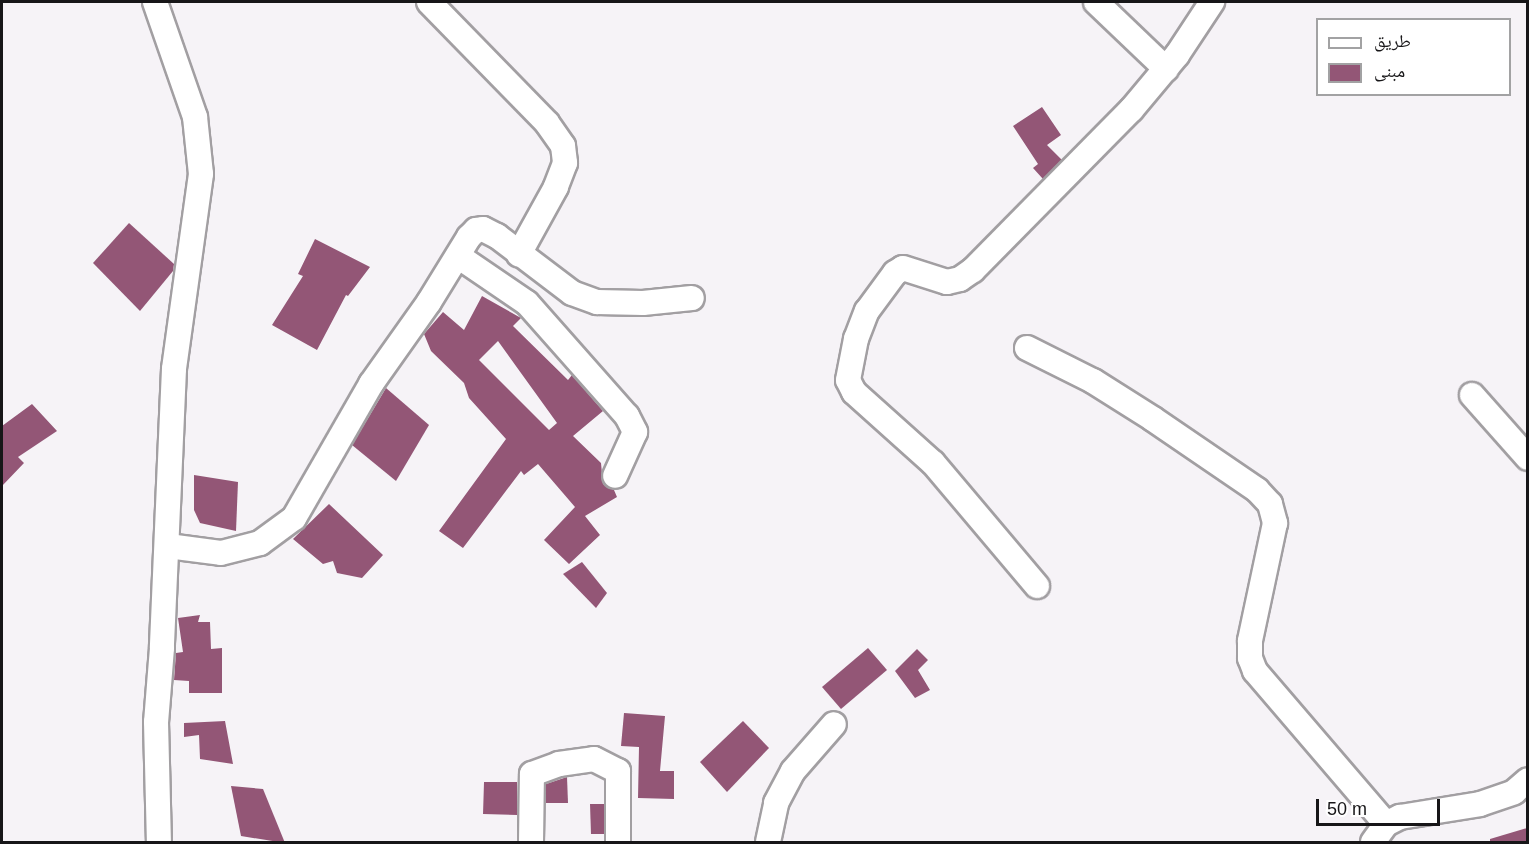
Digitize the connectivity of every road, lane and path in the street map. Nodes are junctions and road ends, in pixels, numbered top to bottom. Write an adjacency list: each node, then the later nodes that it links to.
1 (155, 2): 13 (street)
2 (429, 2): 6 (street)
3 (1096, 2): 5 (street)
4 (1212, 2): 5 (street)
5 (1166, 69): 14 (street)
6 (519, 254): 7 (street); 8 (street)
7 (458, 256): 12 (street); 13 (street)
8 (692, 298)
9 (1027, 348): 17 (street)
10 (1472, 395): 11 (street)
11 (1527, 458)
12 (615, 476)
13 (168, 546): 18 (street)
14 (1037, 586)
15 (834, 724): 21 (street)
16 (1527, 780): 17 (street)
17 (1380, 833)
18 (159, 843)
19 (531, 843): 20 (street)
20 (618, 843)
21 (768, 843)

